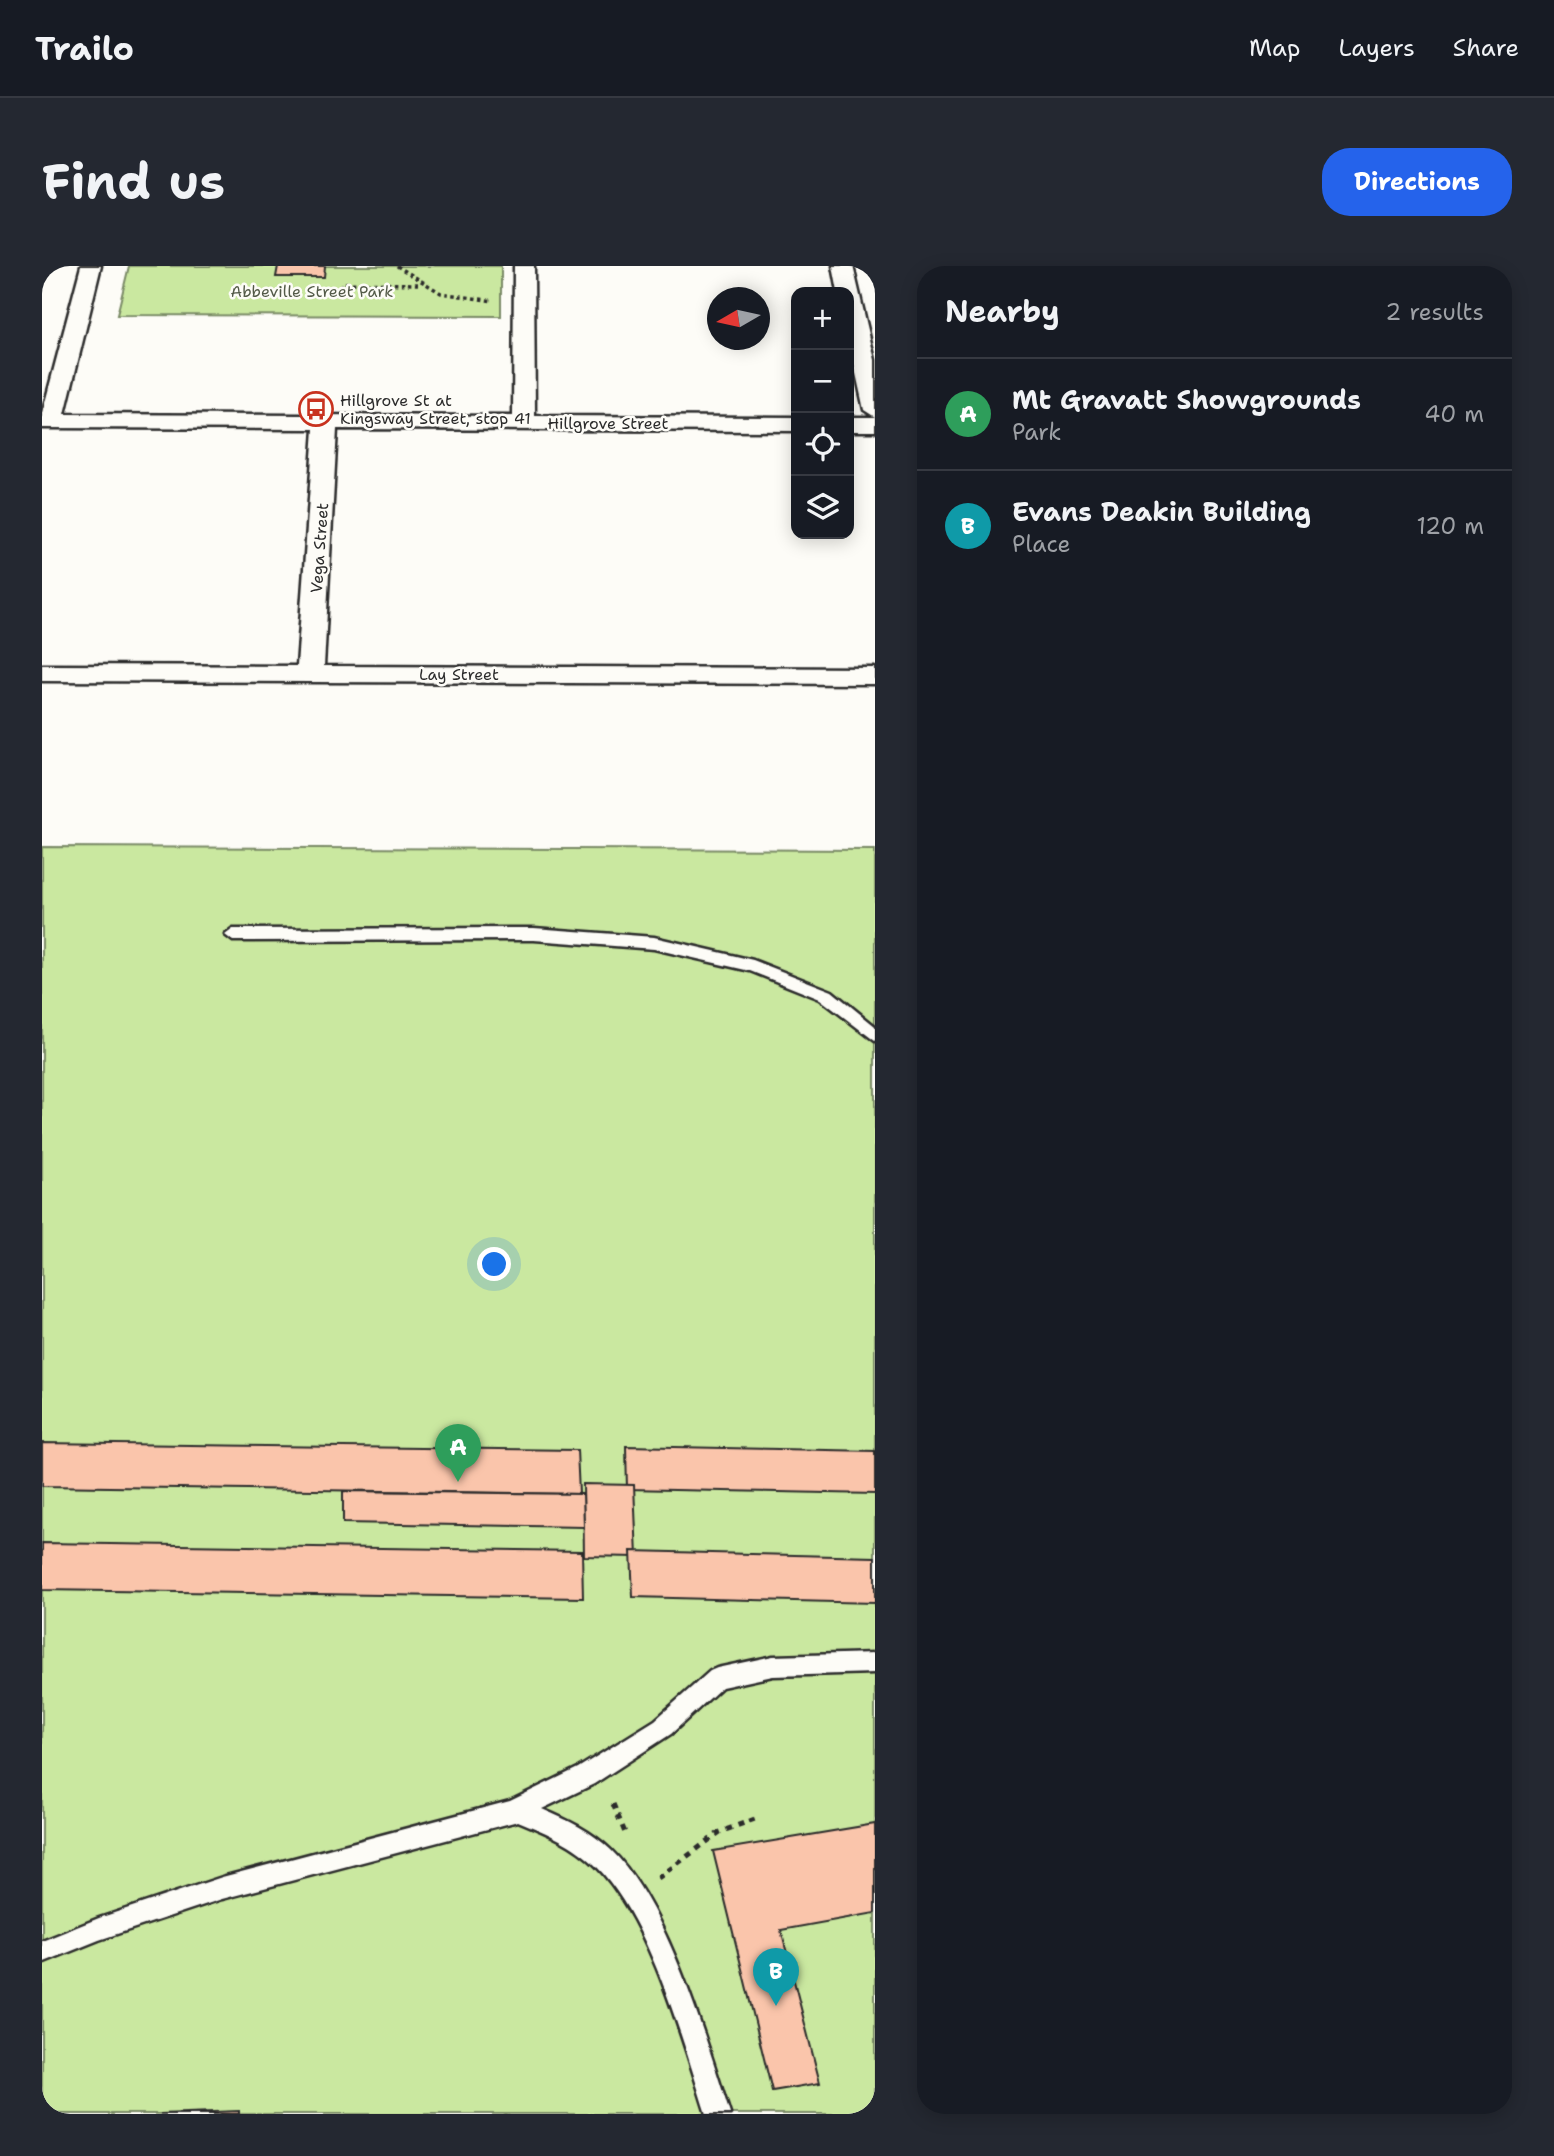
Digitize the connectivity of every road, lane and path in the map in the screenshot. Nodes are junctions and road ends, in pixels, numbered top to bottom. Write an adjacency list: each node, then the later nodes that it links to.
1 (91, 266): 9 (street)
2 (397, 266): 5 (path)
3 (524, 266): 11 (street)
4 (843, 266): 8 (street)
5 (419, 284): 6 (path); 7 (path)
6 (341, 286)
7 (493, 301)
8 (875, 410)
9 (47, 421): 10 (street, Hillgrove Street)
10 (326, 421): 11 (street, Hillgrove Street); 16 (street, Vega Street)
11 (524, 422): 12 (street, Hillgrove Street)
12 (791, 424)
13 (854, 424): 14 (street)
14 (875, 424)
15 (42, 673): 16 (street, Lay Street)
16 (310, 674): 17 (street, Lay Street)
17 (875, 676)
18 (233, 935): 19 (lane)
19 (875, 1035)
20 (875, 1663): 21 (lane)
21 (518, 1810): 24 (lane); 25 (lane)
22 (755, 1819): 23 (path)
23 (657, 1878)
24 (42, 1952)
25 (718, 2114)

